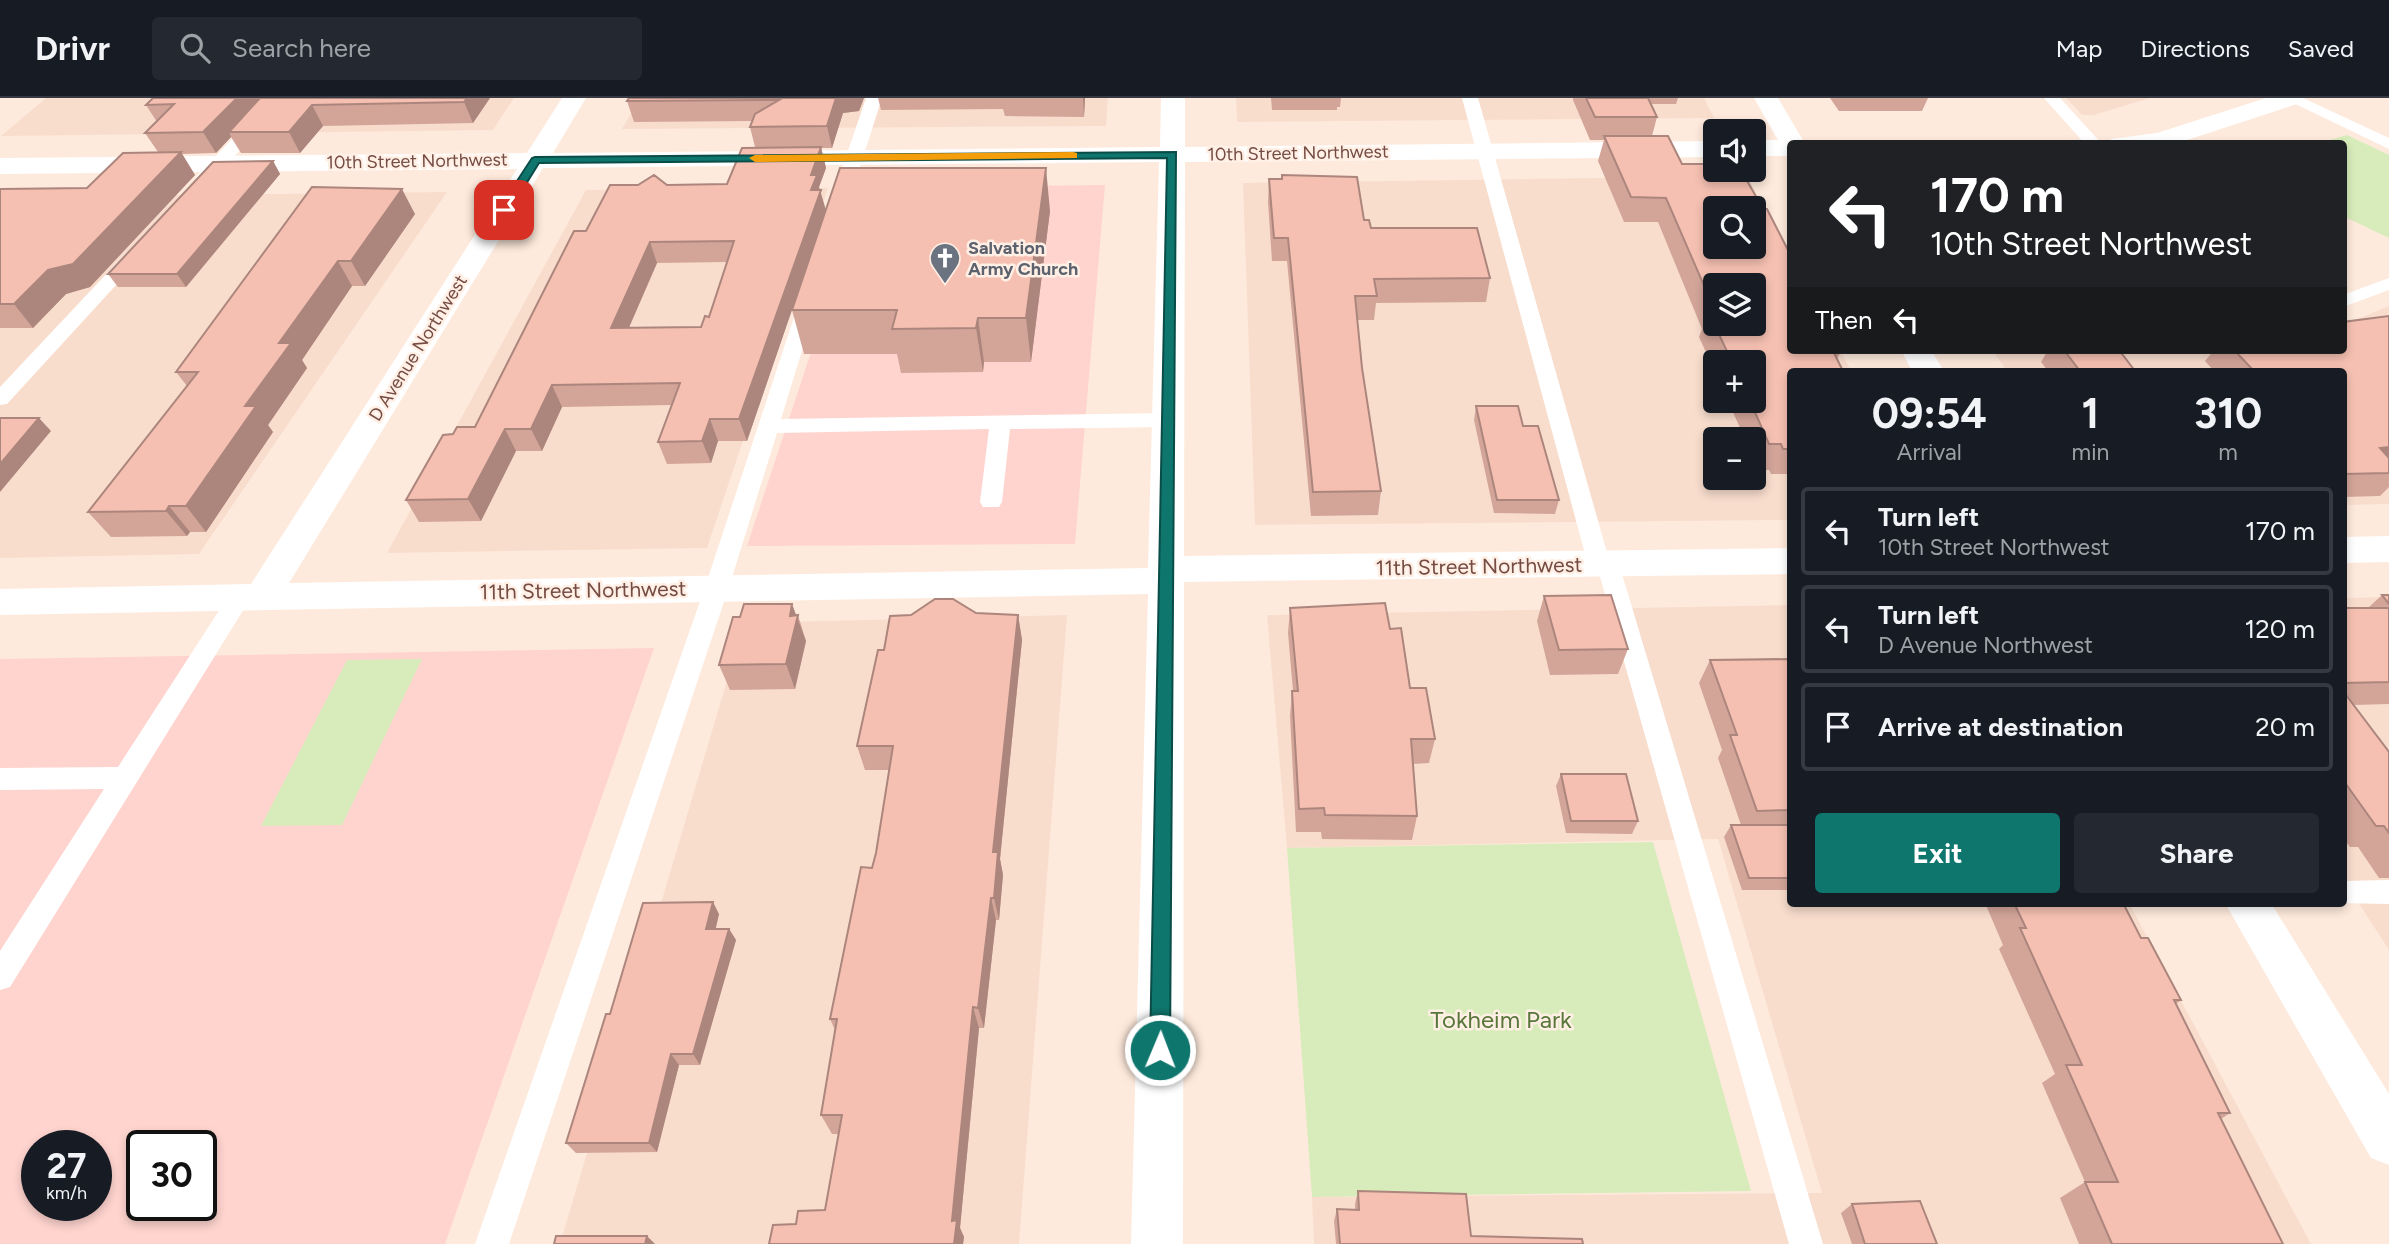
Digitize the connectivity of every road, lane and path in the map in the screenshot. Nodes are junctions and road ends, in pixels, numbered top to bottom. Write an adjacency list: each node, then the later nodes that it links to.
1 (279, 98): 20 (lane)
2 (574, 98): 19 (street, D Avenue Northwest)
3 (873, 98): 18 (lane)
4 (1173, 98): 17 (street)
5 (1470, 98): 16 (lane)
6 (1766, 98): 9 (street)
7 (2052, 98): 10 (lane)
8 (2291, 98): 11 (street); 12 (lane)
9 (1788, 140)
10 (2090, 140)
11 (2160, 140)
12 (2389, 144)
13 (1787, 146): 14 (street)
14 (1766, 147)
15 (1703, 149): 16 (street, 10th Street Northwest)
16 (1485, 151): 17 (street, 10th Street Northwest); 36 (lane)
17 (1172, 154): 18 (street, 10th Street Northwest); 29 (street)
18 (854, 158): 19 (street, 10th Street Northwest); 23 (lane)
19 (535, 160): 20 (street, 10th Street Northwest); 39 (street, D Avenue Northwest)
20 (219, 163): 21 (street, 10th Street Northwest); 22 (lane)
21 (0, 166)
22 (194, 190)
23 (834, 222)
24 (148, 240): 28 (lane)
25 (817, 273): 31 (lane)
26 (2389, 284): 27 (lane)
27 (2347, 300)
28 (0, 399)
29 (1168, 419): 30 (lane); 37 (street)
30 (1000, 422): 31 (lane); 32 (lane)
31 (769, 426): 38 (lane)
32 (991, 502)
33 (2347, 550): 34 (street)
34 (2389, 550)
35 (1787, 561): 36 (street, 11th Street Northwest)
36 (1604, 564): 37 (street, 11th Street Northwest); 50 (lane)
37 (1167, 575): 38 (street, 11th Street Northwest); 49 (street)
38 (717, 587): 39 (street, 11th Street Northwest); 48 (lane)
39 (251, 597): 40 (street, 11th Street Northwest); 41 (lane)
40 (0, 602)
41 (126, 778): 42 (lane); 46 (lane)
42 (0, 779)
43 (2347, 892): 44 (lane)
44 (2389, 892)
45 (2249, 907): 47 (street)
46 (0, 977)
47 (2389, 1140)
48 (492, 1244)
49 (1157, 1244)
50 (1806, 1244)

